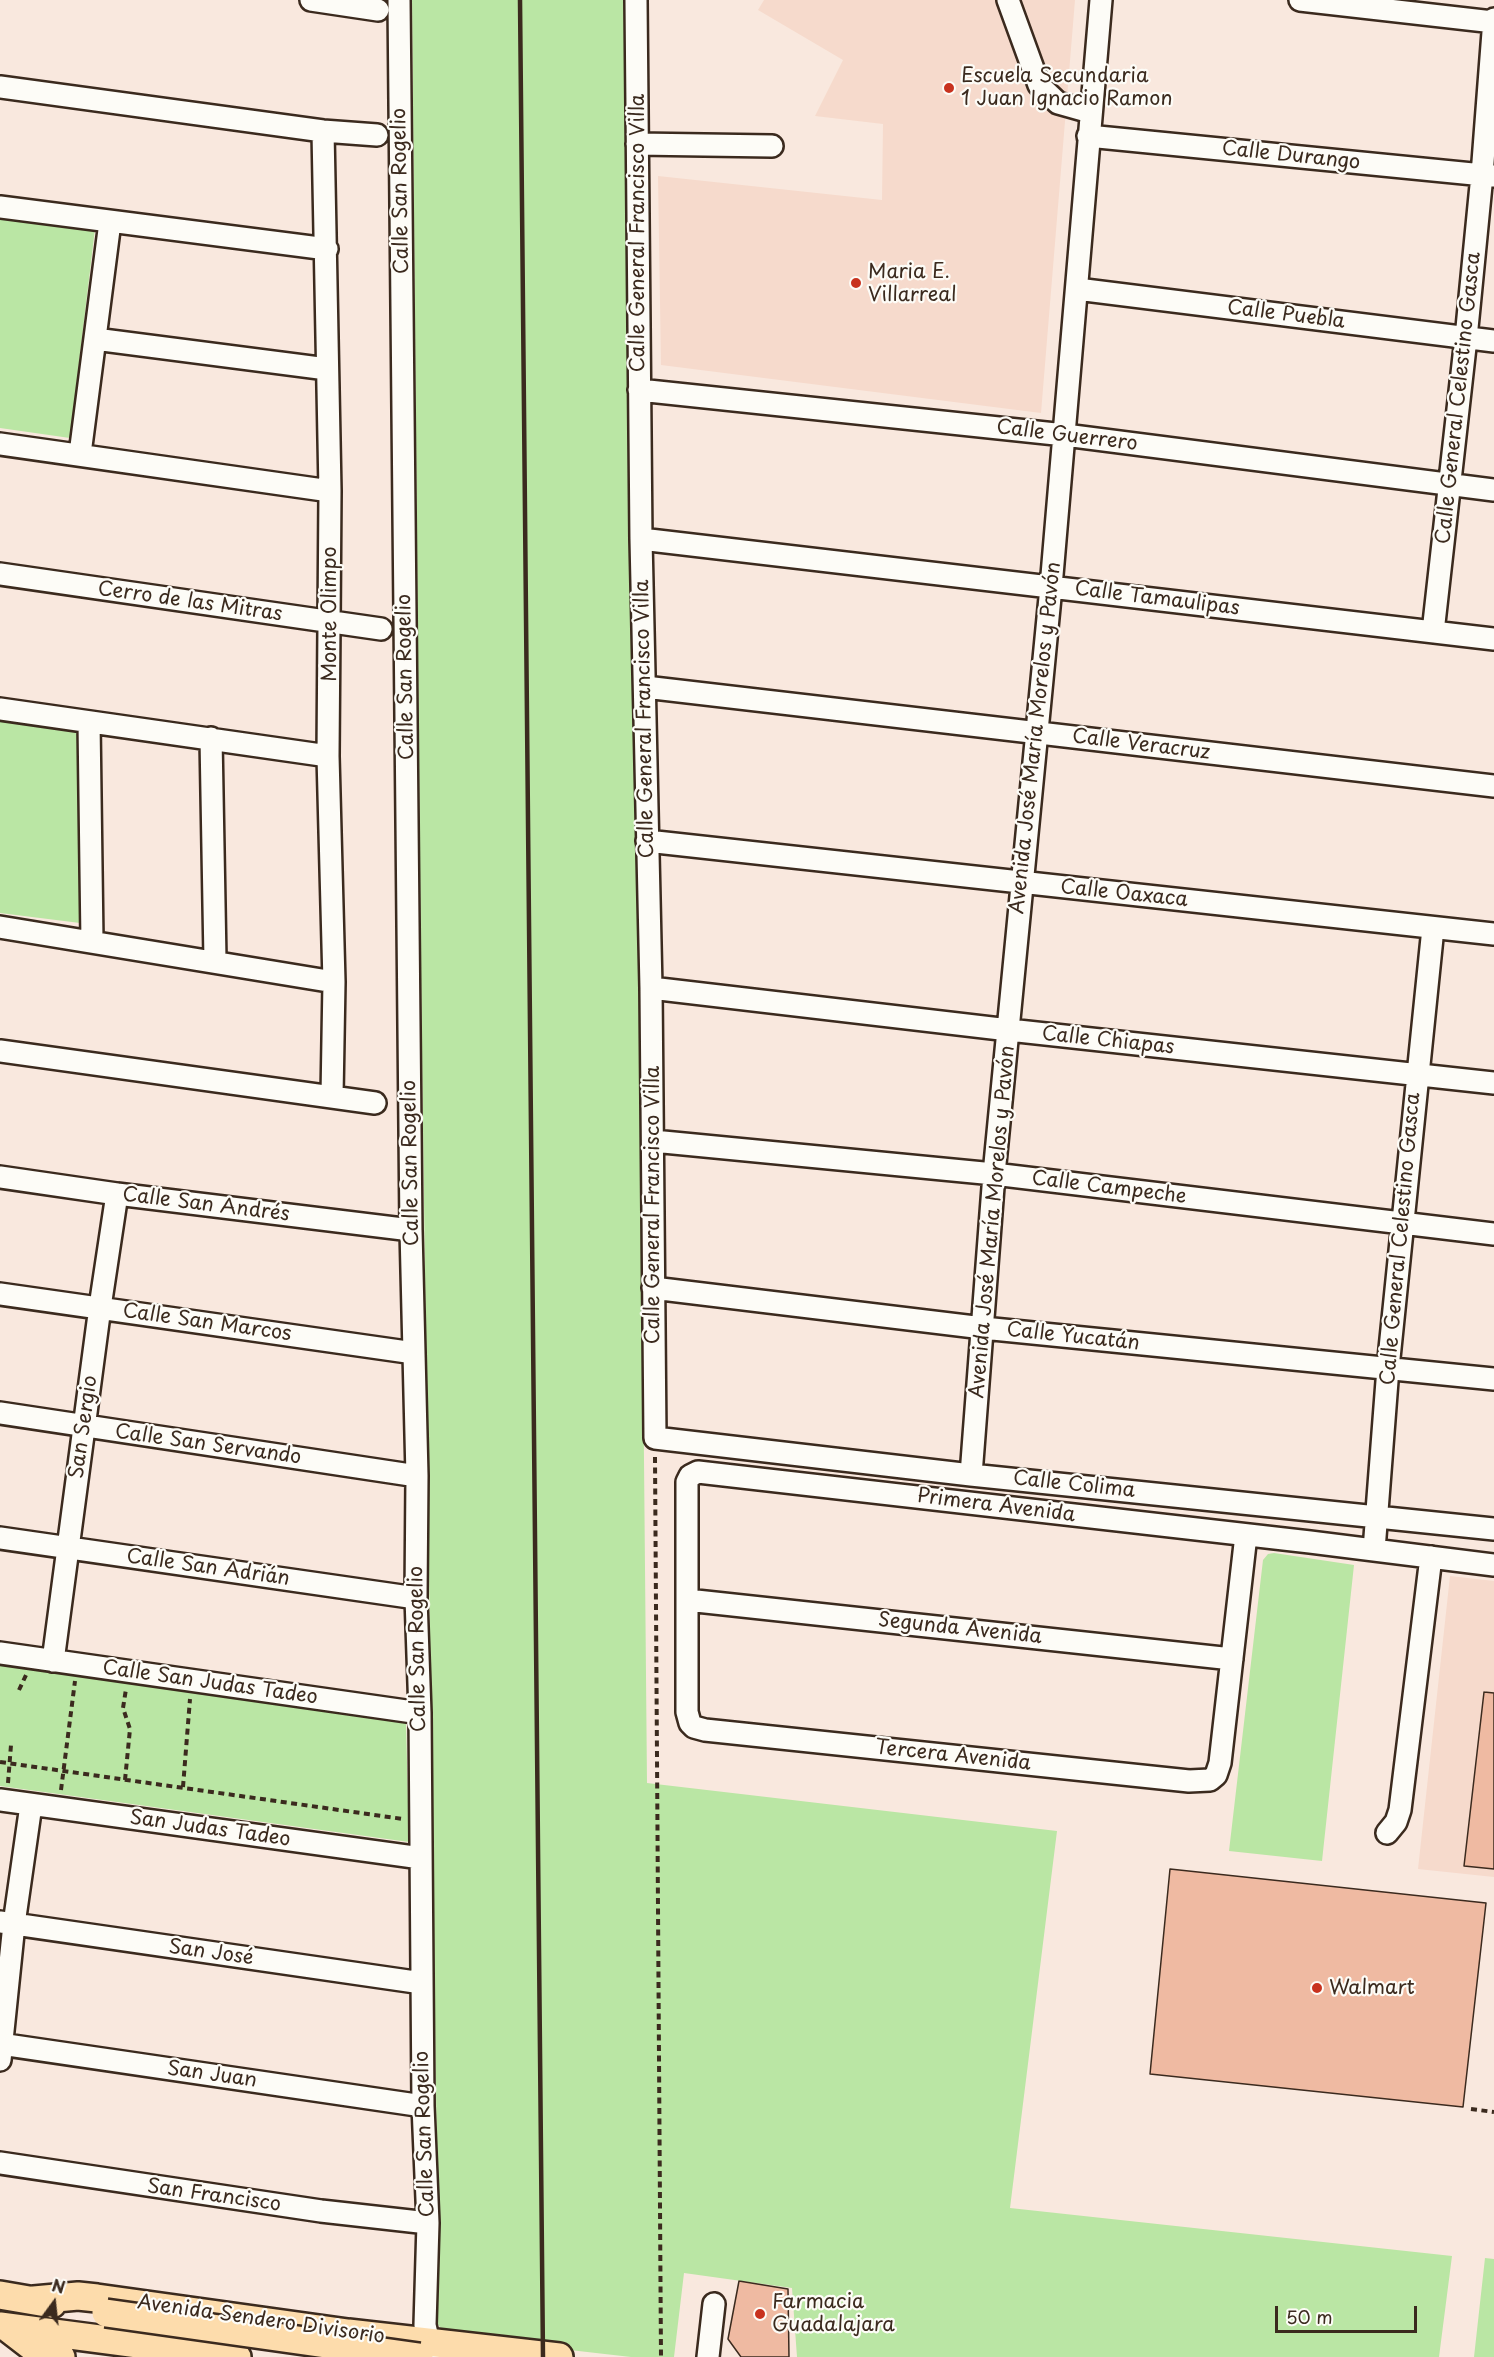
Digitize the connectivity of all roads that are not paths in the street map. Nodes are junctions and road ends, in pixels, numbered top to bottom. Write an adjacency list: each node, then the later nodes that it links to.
1 (399, 0): 66 (street, Calle San Rogelio)
2 (636, 0): 14 (street, Calle General Francisco Villa)
3 (1008, 0): 10 (street)
4 (1101, 0): 10 (street, Avenida José María Morelos y Pavón)
5 (1300, 0): 8 (street)
6 (322, 1): 7 (street)
7 (378, 10)
8 (1494, 21): 16 (street, Calle General Celestino Gasca)
9 (0, 87): 11 (street)
10 (1090, 112): 13 (street, Avenida José María Morelos y Pavón)
11 (323, 131): 12 (street); 19 (street, Monte Olimpo)
12 (376, 135)
13 (1088, 136): 16 (street, Calle Durango); 20 (street, Avenida José María Morelos y Pavón)
14 (638, 144): 15 (street); 25 (street, Calle General Francisco Villa)
15 (772, 146)
16 (1488, 175): 21 (street, Calle General Celestino Gasca)
17 (0, 207): 18 (street)
18 (110, 222): 19 (street); 22 (street)
19 (327, 249): 24 (street, Monte Olimpo)
20 (1077, 289): 21 (street, Calle Puebla); 26 (street, Avenida José María Morelos y Pavón)
21 (1466, 338): 23 (street, Calle Puebla); 29 (street, Calle General Celestino Gasca)
22 (95, 339): 24 (street); 28 (street)
23 (1494, 341)
24 (327, 369): 31 (street, Monte Olimpo)
25 (639, 390): 26 (street, Calle Guerrero); 32 (street, Calle General Francisco Villa)
26 (1065, 435): 29 (street, Calle Guerrero); 34 (street, Avenida José María Morelos y Pavón)
27 (0, 444): 28 (street)
28 (80, 454): 31 (street)
29 (1450, 486): 30 (street, Calle Guerrero); 37 (street, Calle General Celestino Gasca)
30 (1494, 490)
31 (330, 491): 35 (street, Monte Olimpo)
32 (641, 539): 34 (street, Calle Tamaulipas); 39 (street, Calle General Francisco Villa)
33 (0, 574): 35 (street, Cerro de las Mitras)
34 (1051, 587): 37 (street, Calle Tamaulipas); 42 (street, Avenida José María Morelos y Pavón)
35 (330, 622): 36 (street, Cerro de las Mitras); 44 (street, Monte Olimpo)
36 (381, 629)
37 (1433, 632): 38 (street, Calle Tamaulipas)
38 (1494, 639)
39 (645, 687): 42 (street, Calle Veracruz); 46 (street, Calle General Francisco Villa)
40 (0, 709): 41 (street)
41 (89, 722): 43 (street); 51 (street)
42 (1036, 732): 45 (street, Calle Veracruz); 47 (street, Avenida José María Morelos y Pavón)
43 (211, 738): 44 (street); 52 (street)
44 (328, 756): 53 (street, Monte Olimpo)
45 (1494, 786)
46 (647, 841): 47 (street, Calle Oaxaca); 54 (street, Calle General Francisco Villa)
47 (1022, 883): 49 (street, Calle Oaxaca); 55 (street, Avenida José María Morelos y Pavón)
48 (0, 927): 51 (street)
49 (1433, 928): 50 (street, Calle Oaxaca); 57 (street, Calle General Celestino Gasca)
50 (1494, 934)
51 (92, 941): 52 (street)
52 (215, 960): 53 (street)
53 (334, 981): 59 (street, Monte Olimpo)
54 (651, 988): 55 (street, Calle Chiapas); 61 (street, Calle General Francisco Villa)
55 (1009, 1030): 57 (street, Calle Chiapas); 62 (street, Avenida José María Morelos y Pavón)
56 (0, 1050): 59 (street)
57 (1417, 1075): 58 (street, Calle Chiapas); 65 (street, Calle General Celestino Gasca)
58 (1494, 1083)
59 (332, 1096): 60 (street)
60 (375, 1103)
61 (652, 1141): 62 (street, Calle Campeche); 68 (street, Calle General Francisco Villa)
62 (994, 1173): 65 (street, Calle Campeche); 71 (street, Avenida José María Morelos y Pavón)
63 (0, 1177): 64 (street, Calle San Andrés)
64 (117, 1194): 66 (street, Calle San Andrés); 70 (street, San Sergio)
65 (1401, 1224): 67 (street, Calle Campeche); 73 (street, Calle General Celestino Gasca)
66 (411, 1230): 72 (street, Calle San Rogelio)
67 (1494, 1234)
68 (653, 1288): 71 (street, Calle Yucatán); 77 (street, Calle General Francisco Villa)
69 (0, 1294): 70 (street, Calle San Marcos)
70 (100, 1307): 72 (street, Calle San Marcos); 76 (street, San Sergio)
71 (983, 1328): 73 (street, Calle Yucatán); 78 (street, Avenida José María Morelos y Pavón)
72 (414, 1353): 79 (street, Calle San Rogelio)
73 (1388, 1368): 74 (street, Calle Yucatán); 80 (street, Calle General Celestino Gasca)
74 (1494, 1379)
75 (0, 1413): 76 (street, Calle San Servando)
76 (85, 1427): 79 (street, Calle San Servando); 84 (street, San Sergio)
77 (655, 1438): 78 (street, Calle Colima)
78 (971, 1475): 80 (street, Calle Colima)
79 (417, 1476): 88 (street, Calle San Rogelio)
80 (1378, 1516): 81 (street, Calle Colima); 85 (street, Calle General Celestino Gasca)
81 (1494, 1529)
82 (1246, 1535): 85 (street, Primera Avenida); 89 (street, Primera Avenida); 91 (street)
83 (0, 1538): 84 (street, Calle San Adrián)
84 (68, 1548): 88 (street, Calle San Adrián); 92 (street, San Sergio)
85 (1374, 1550): 86 (street, Primera Avenida)
86 (1431, 1557): 87 (street, Primera Avenida); 96 (street)
87 (1494, 1565)
88 (416, 1598): 93 (street, Calle San Rogelio)
89 (687, 1600): 91 (street, Segunda Avenida); 91 (street, Tercera Avenida)
90 (0, 1653): 92 (street, Calle San Judas Tadeo)
91 (1232, 1659)
92 (53, 1661): 93 (street, Calle San Judas Tadeo)
93 (420, 1713): 97 (street, Calle San Rogelio)
94 (4, 1794): 95 (street, San Judas Tadeo)
95 (31, 1804): 97 (street, San Judas Tadeo); 98 (street)
96 (1387, 1833)
97 (421, 1858): 99 (street, Calle San Rogelio)
98 (7, 1923): 99 (street, San José); 100 (street)
99 (422, 1983): 101 (street, Calle San Rogelio)
100 (1, 2050): 101 (street, San Juan)
101 (423, 2106): 103 (street, Calle San Rogelio)
102 (0, 2163): 103 (street, San Francisco)
103 (428, 2223): 109 (street, Calle San Rogelio)
104 (0, 2295): 105 (main road)
105 (34, 2300): 108 (main road, Avenida Sendero Divisorio); 109 (main road, bridge)
106 (714, 2304): 114 (street)
107 (3, 2326): 110 (main road); 111 (main road)
108 (348, 2333): 109 (main road, Avenida Sendero Divisorio); 112 (main road)
109 (427, 2345): 113 (main road, Avenida Sendero Divisorio)
110 (61, 2357)
111 (237, 2357)
112 (364, 2357)
113 (559, 2357)
114 (708, 2357)

